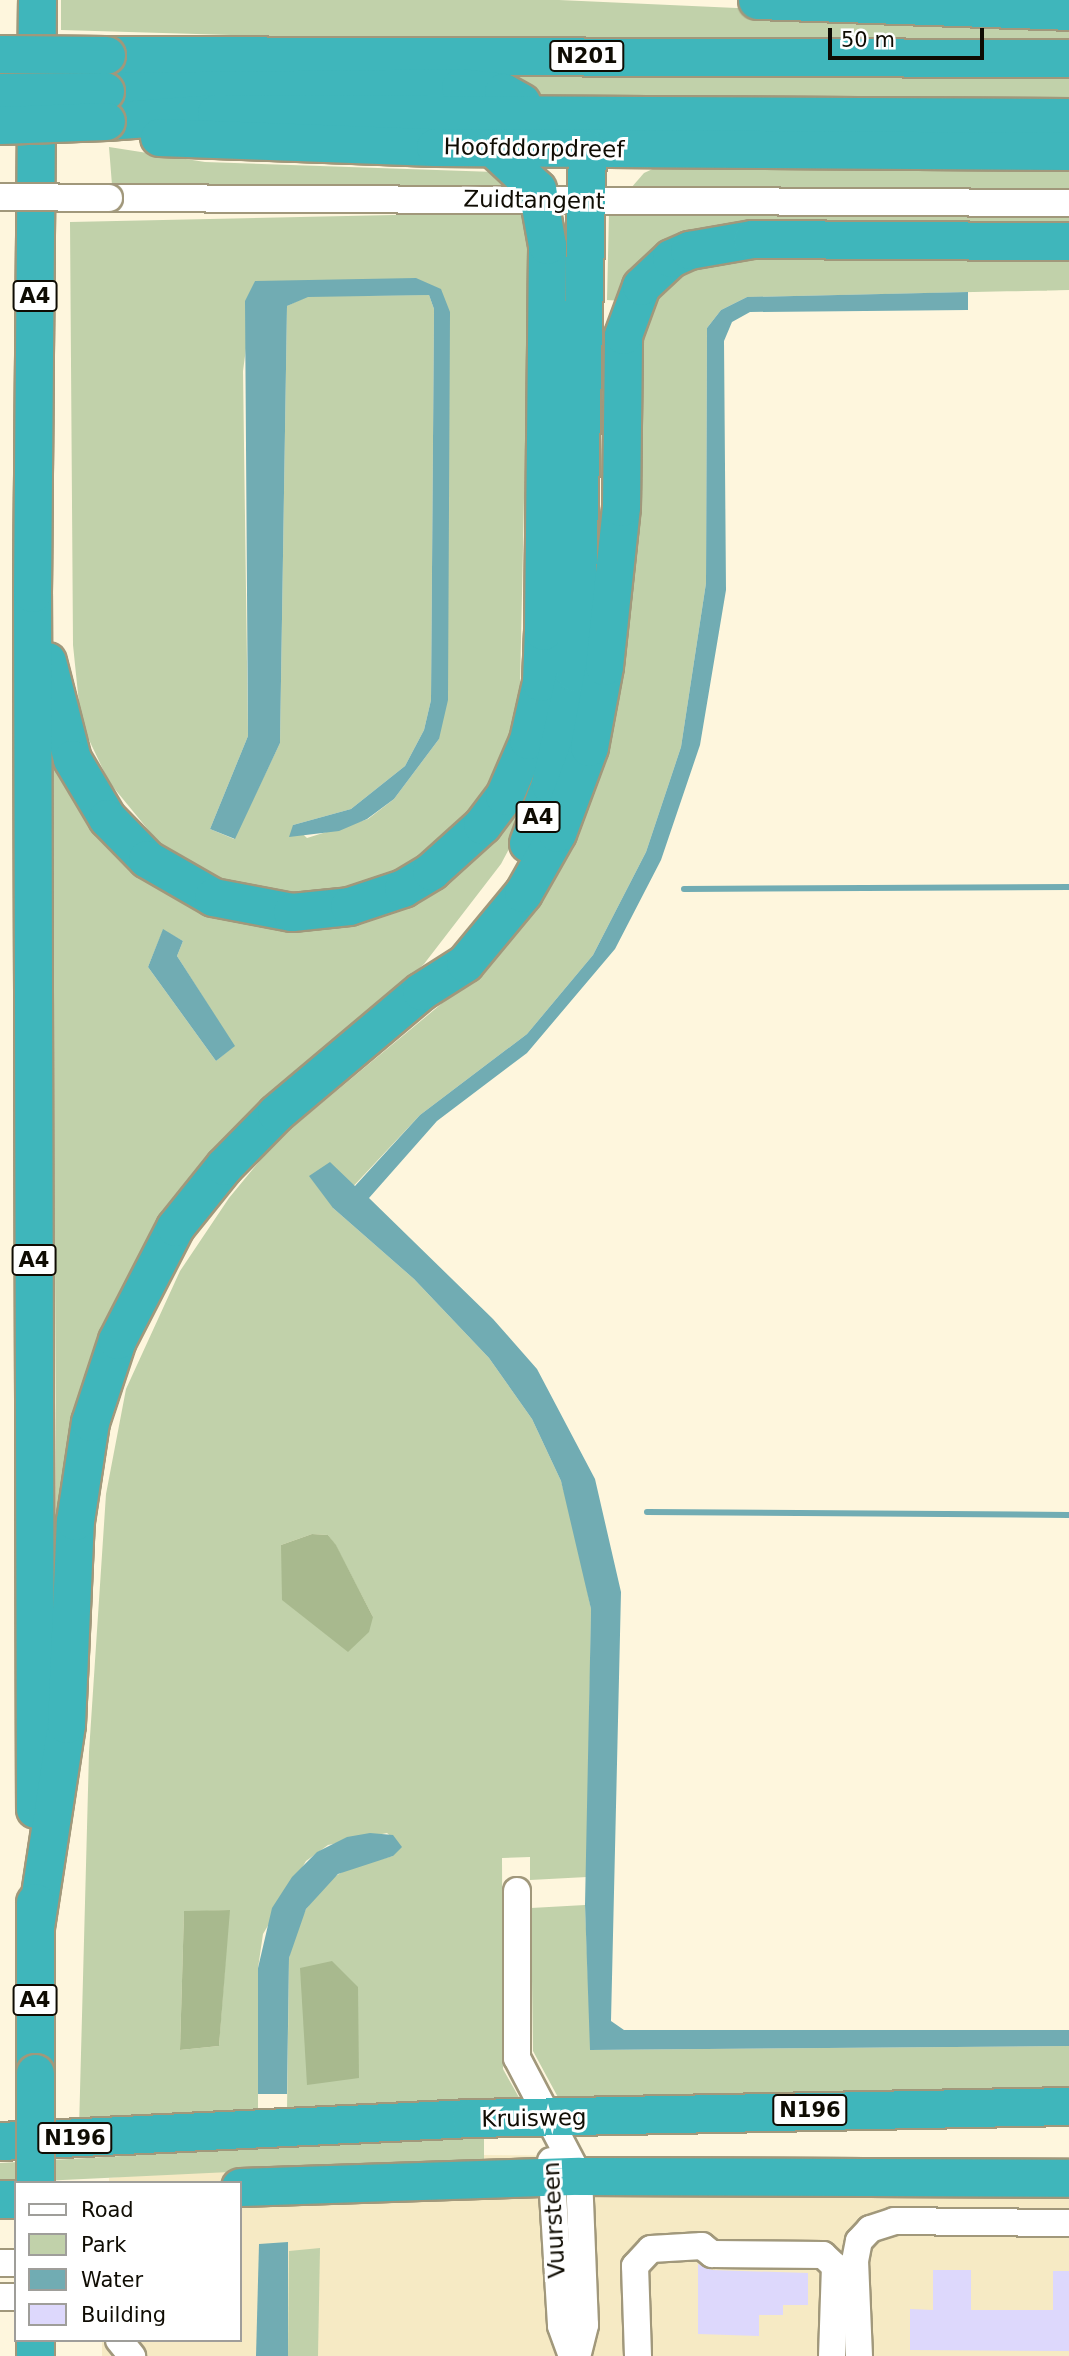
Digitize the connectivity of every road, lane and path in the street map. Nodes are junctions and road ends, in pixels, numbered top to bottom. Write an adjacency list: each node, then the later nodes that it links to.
1 (37, 0): 20 (highway, A4)
2 (757, 0): 3 (highway)
3 (1069, 11)
4 (0, 54): 5 (highway, N201, bridge)
5 (1069, 58)
6 (0, 92): 9 (highway, Hoofddorpdreef, bridge)
7 (539, 114): 8 (highway, Hoofddorpdreef); 9 (highway, Hoofddorpdreef); 13 (highway)
8 (657, 115): 10 (highway, Hoofddorpdreef); 13 (highway)
9 (105, 116): 11 (highway, Hoofddorpdreef, bridge); 12 (highway, Hoofddorpdreef)
10 (1069, 117)
11 (0, 128)
12 (493, 148): 13 (highway, Hoofddorpdreef); 16 (highway)
13 (587, 149): 14 (highway, Hoofddorpdreef); 17 (highway)
14 (1069, 151)
15 (0, 197): 16 (street, Zuidtangent, bridge)
16 (542, 200): 17 (street, Zuidtangent); 20 (highway, A4)
17 (587, 201): 18 (street, Zuidtangent); 21 (highway, A4)
18 (1069, 203)
19 (1069, 241): 21 (highway, A4)
20 (32, 593): 23 (highway, A4)
21 (421, 991): 23 (highway, A4)
22 (517, 1891): 25 (street, Vuursteen)
23 (35, 1927): 31 (highway, A4, bridge)
24 (1069, 2106): 25 (highway, Kruisweg / N196)
25 (551, 2118): 26 (highway, Kruisweg / N196); 28 (street, Vuursteen)
26 (0, 2141)
27 (1069, 2159): 29 (highway)
28 (565, 2176): 29 (highway); 32 (highway); 36 (street, Vuursteen)
29 (955, 2177): 30 (highway)
30 (1069, 2178)
31 (35, 2181)
32 (242, 2187)
33 (1069, 2223): 39 (street)
34 (121, 2342): 35 (street)
35 (133, 2356)
36 (575, 2356)
37 (638, 2356): 38 (street)
38 (832, 2356)
39 (859, 2356)

